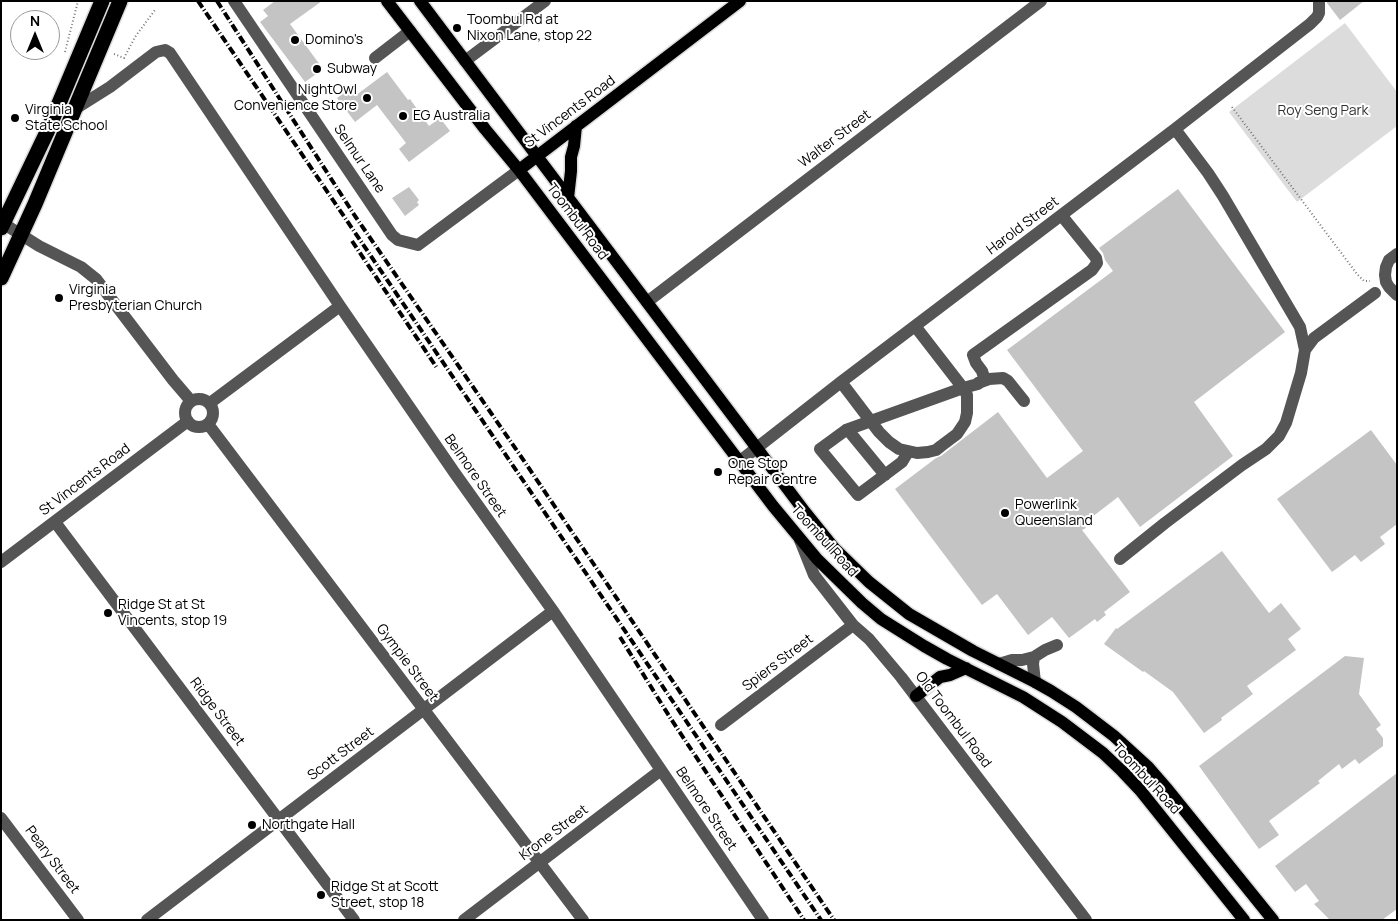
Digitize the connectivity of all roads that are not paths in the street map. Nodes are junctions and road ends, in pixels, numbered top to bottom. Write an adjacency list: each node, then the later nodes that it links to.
1 (102, 1): 20 (highway)
2 (120, 1): 13 (highway)
3 (234, 1): 22 (street, Selmur Lane)
4 (387, 1): 10 (main road, Toombul Road)
5 (420, 1): 12 (main road, Toombul Road)
6 (545, 1): 12 (street)
7 (1041, 1): 27 (street, Walter Street)
8 (735, 3): 14 (main road, St Vincents Road)
9 (1320, 5): 15 (street, Harold Street)
10 (410, 31): 11 (street); 17 (main road, Toombul Road)
11 (376, 46)
12 (465, 61): 16 (main road, Toombul Road)
13 (75, 109): 21 (highway); 28 (street, Belmore Street)
14 (576, 126): 16 (main road, St Vincents Road); 18 (main road)
15 (1175, 129): 19 (street, Harold Street); 30 (street)
16 (537, 156): 17 (main road, St Vincents Road); 18 (main road, Toombul Road)
17 (518, 170): 22 (street, St Vincents Road); 43 (main road, Toombul Road)
18 (568, 198): 27 (main road, Toombul Road)
19 (1062, 216): 29 (street, Harold Street); 32 (street)
20 (2, 225): 21 (street)
21 (21, 235): 24 (highway); 34 (street)
22 (418, 245)
23 (1397, 254): 25 (street)
24 (1, 278)
25 (1397, 295)
26 (1378, 296): 30 (street)
27 (647, 302): 41 (main road, Toombul Road)
28 (340, 306): 36 (street); 49 (street, Belmore Street)
29 (915, 326): 31 (street, Harold Street); 33 (street)
30 (1306, 350): 47 (street)
31 (841, 382): 38 (street); 41 (street, Harold Street)
32 (978, 384): 33 (street); 35 (street)
33 (963, 388): 38 (street); 42 (street)
34 (191, 401): 36 (street); 37 (street)
35 (1024, 401)
36 (210, 403): 39 (street)
37 (188, 421): 39 (street); 45 (street, St Vincents Road)
38 (871, 421): 40 (street); 42 (street)
39 (208, 424): 57 (street, Gympie Street)
40 (848, 430): 44 (street); 44 (street)
41 (757, 447): 43 (street, Harold Street); 53 (main road, Toombul Road)
42 (908, 452): 44 (street)
43 (740, 461): 46 (main road, Toombul Road)
44 (884, 475)
45 (55, 522): 48 (street, St Vincents Road); 61 (street, Ridge Street)
46 (799, 539): 50 (street, Old Toombul Road); 54 (main road, Toombul Road)
47 (1120, 559)
48 (1, 562)
49 (553, 611): 57 (street, Scott Street); 59 (street, Belmore Street)
50 (853, 625): 56 (street, Old Toombul Road); 58 (street, Spiers Street)
51 (1057, 645): 52 (street)
52 (1034, 657): 53 (street); 55 (street)
53 (999, 664): 55 (main road, Toombul Road)
54 (966, 668): 56 (main road); 70 (main road, Toombul Road)
55 (1036, 682): 71 (main road, Toombul Road)
56 (916, 696): 69 (street, Old Toombul Road)
57 (424, 710): 61 (street, Scott Street); 62 (street, Gympie Street)
58 (721, 725)
59 (661, 770): 62 (street, Krone Street); 68 (street, Belmore Street)
60 (1, 818): 63 (street, Peary Street)
61 (279, 820): 64 (street, Scott Street); 65 (street, Ridge Street)
62 (540, 862): 66 (street, Krone Street); 67 (street, Gympie Street)
63 (78, 920)
64 (147, 920)
65 (354, 920)
66 (464, 920)
67 (583, 920)
68 (762, 920)
69 (1086, 920)
70 (1244, 920)
71 (1273, 920)

